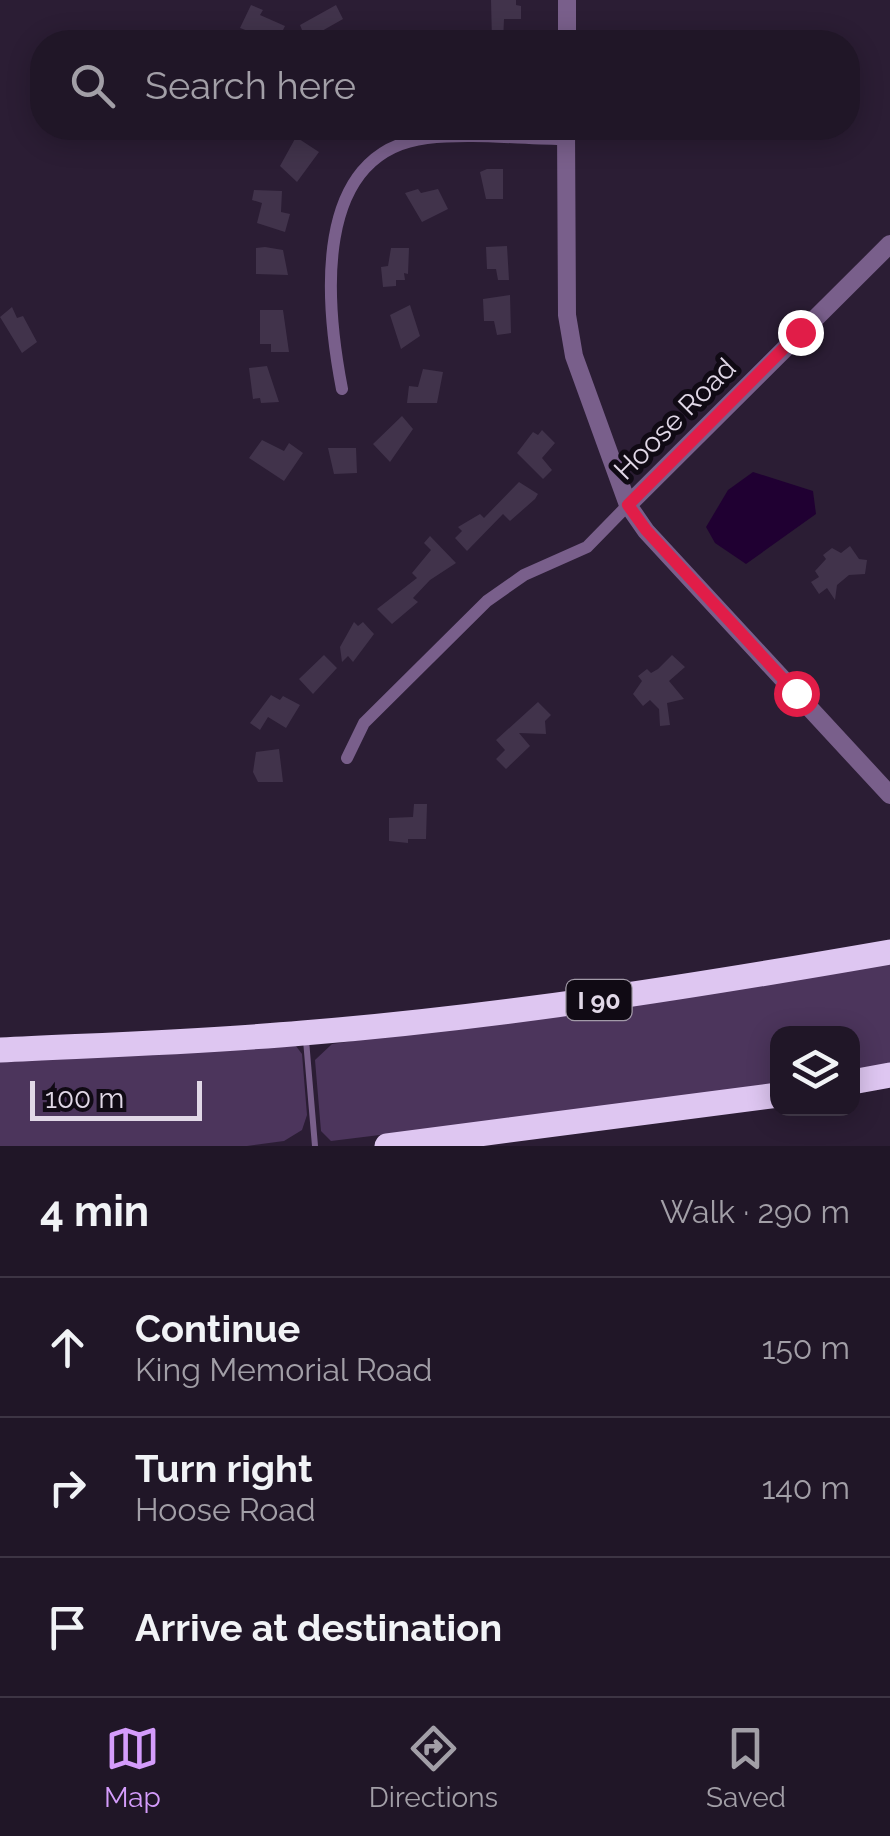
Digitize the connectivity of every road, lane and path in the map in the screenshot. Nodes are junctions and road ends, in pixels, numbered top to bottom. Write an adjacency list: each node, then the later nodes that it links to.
1 (567, 0): 2 (street)
2 (566, 30)
3 (420, 140): 6 (street)
4 (566, 140): 7 (street)
5 (890, 244): 7 (street, Hoose Road)
6 (342, 389)
7 (628, 505): 8 (street); 9 (street)
8 (347, 758)
9 (890, 795)
10 (890, 952): 11 (highway, I 90)
11 (305, 1033): 12 (highway, I 90); 16 (lane)
12 (0, 1050)
13 (890, 1075): 14 (highway)
14 (860, 1081)
15 (770, 1096): 17 (highway)
16 (315, 1146)
17 (386, 1146)

